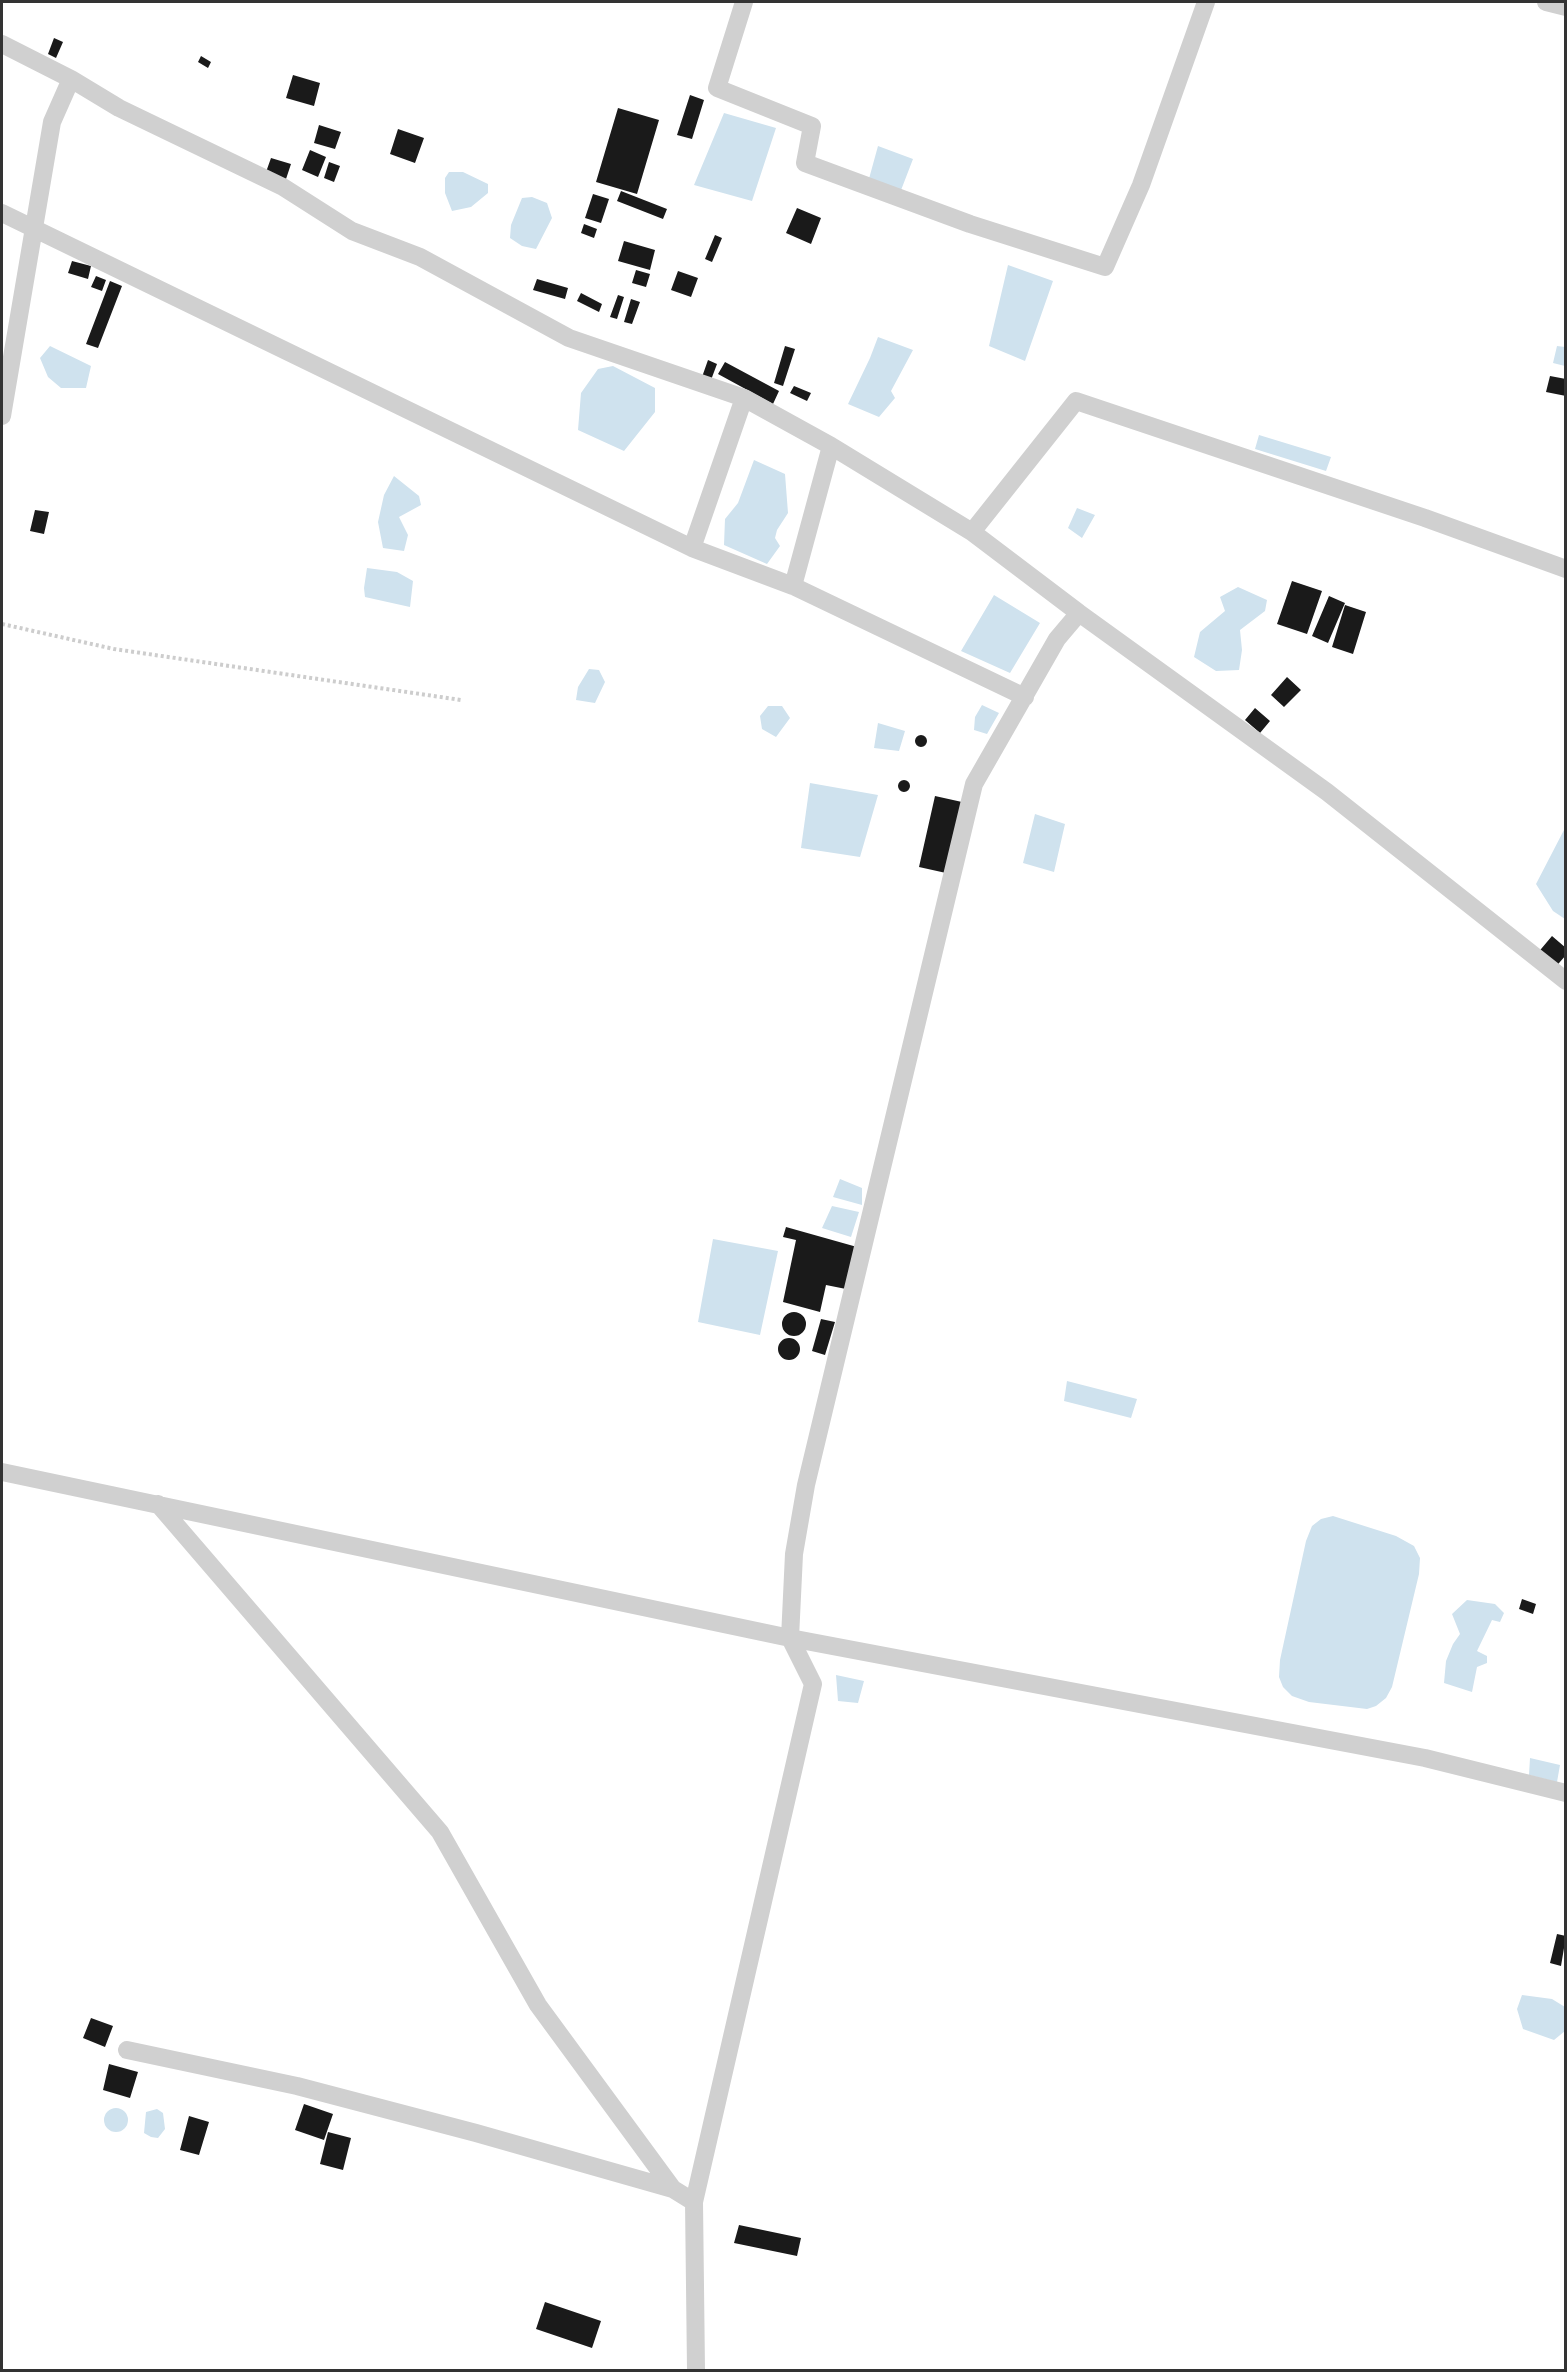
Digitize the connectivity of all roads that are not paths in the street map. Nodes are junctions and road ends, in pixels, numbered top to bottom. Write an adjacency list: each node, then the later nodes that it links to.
1 (744, 2): 2 (street)
2 (1206, 2)
3 (1546, 2): 4 (street)
4 (1566, 6)
5 (2, 44): 6 (street)
6 (71, 79): 8 (street); 9 (street)
7 (2, 213): 8 (street)
8 (35, 228): 10 (street); 13 (street)
9 (744, 398): 11 (street); 13 (street)
10 (2, 416)
11 (831, 446): 12 (street); 15 (street)
12 (972, 532): 14 (street); 16 (street)
13 (692, 548): 15 (street)
14 (1566, 569)
15 (793, 586): 17 (street)
16 (1079, 613): 17 (street); 18 (street)
17 (1025, 696): 21 (street)
18 (1566, 981)
19 (2, 1472): 20 (street)
20 (158, 1504): 21 (street); 24 (street)
21 (790, 1638): 22 (street); 25 (street)
22 (1566, 1793)
23 (127, 2050): 24 (street)
24 (673, 2188): 25 (street)
25 (694, 2202): 26 (street)
26 (696, 2370)

